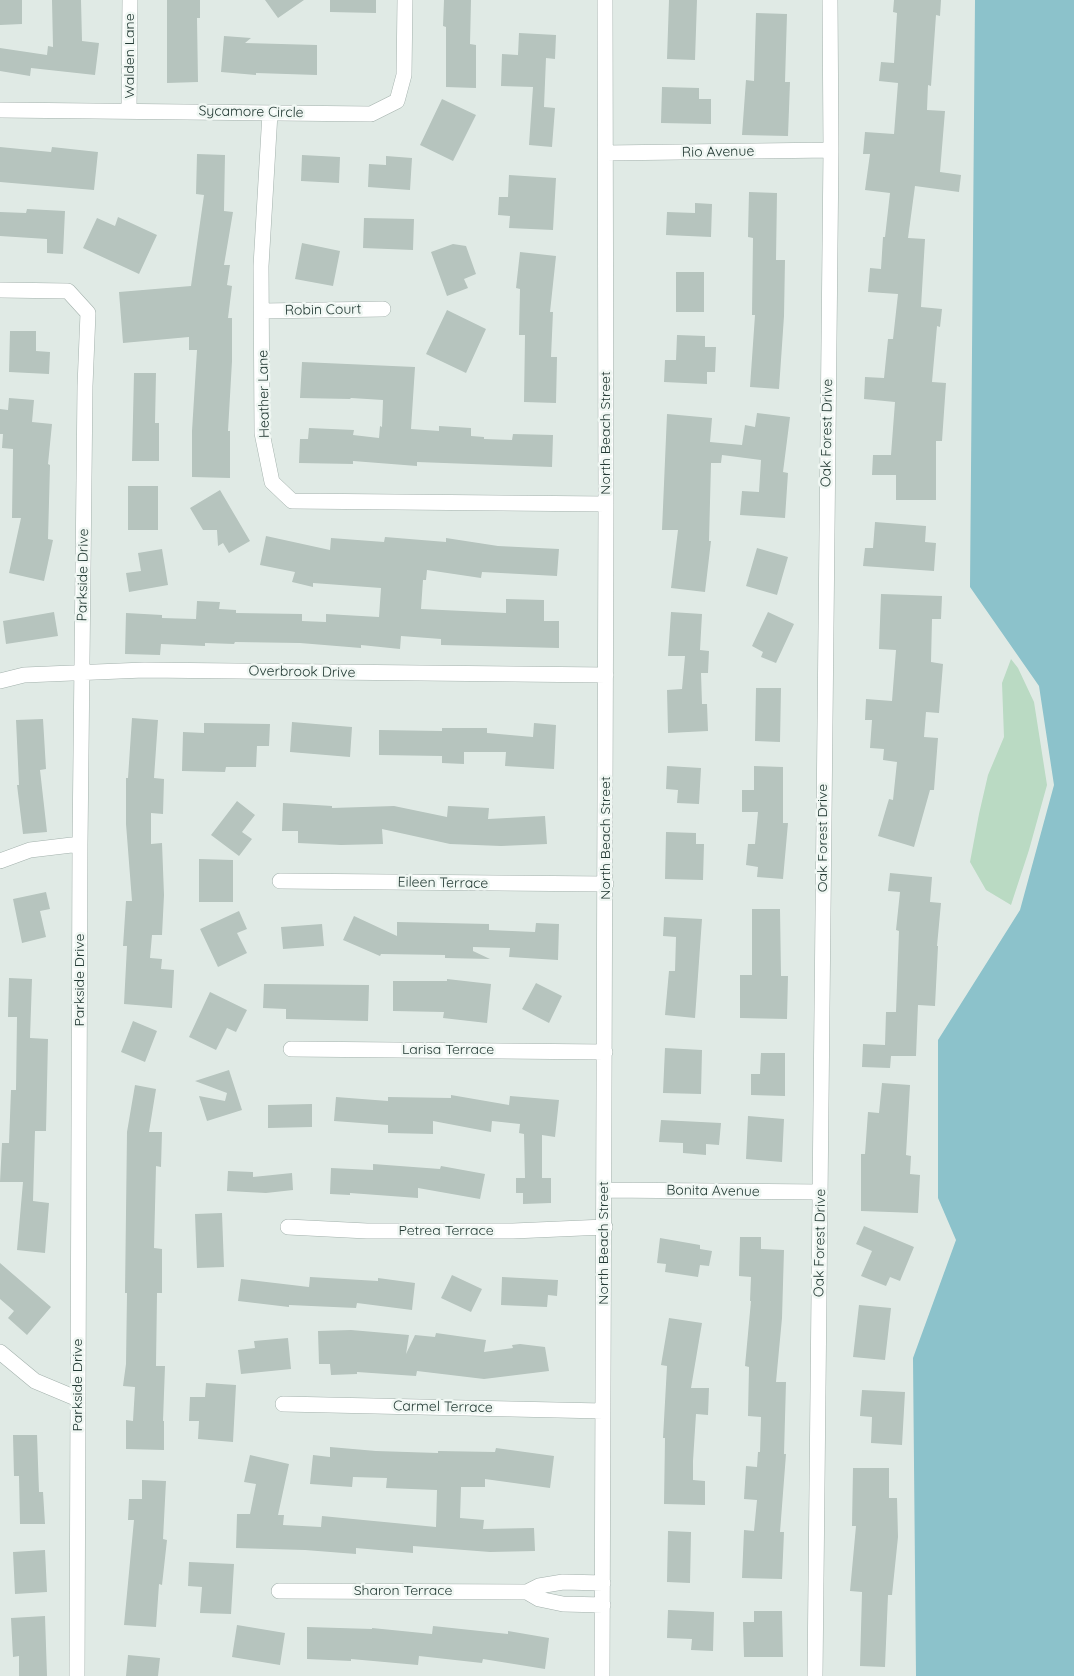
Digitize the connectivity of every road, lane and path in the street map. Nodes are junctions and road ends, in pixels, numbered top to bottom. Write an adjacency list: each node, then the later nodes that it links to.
1 (130, 0): 6 (street, Walden Lane)
2 (405, 0): 7 (street, Sycamore Circle)
3 (605, 0): 9 (street, North Beach Street)
4 (830, 0): 8 (street, Oak Forest Drive)
5 (0, 110): 6 (street, Sycamore Circle)
6 (129, 111): 7 (street, Sycamore Circle)
7 (270, 113): 12 (street, Heather Lane)
8 (831, 150): 9 (street, Rio Avenue); 24 (street, Oak Forest Drive)
9 (606, 153): 13 (street, North Beach Street)
10 (0, 290): 14 (street, Parkside Drive)
11 (383, 309): 12 (street, Robin Court)
12 (262, 311): 13 (street, Heather Lane)
13 (606, 504): 15 (street, North Beach Street)
14 (82, 673): 15 (street, Overbrook Drive); 16 (street, Overbrook Drive); 17 (street, Parkside Drive)
15 (606, 675): 20 (street, North Beach Street)
16 (0, 680)
17 (80, 844): 18 (street); 28 (street, Parkside Drive)
18 (0, 861)
19 (280, 881): 20 (street, Eileen Terrace)
20 (606, 884): 22 (street, North Beach Street)
21 (291, 1049): 22 (street, Larisa Terrace)
22 (605, 1052): 23 (street, North Beach Street)
23 (605, 1190): 24 (street, Bonita Avenue); 25 (street, North Beach Street)
24 (820, 1192): 37 (street, Oak Forest Drive)
25 (605, 1226): 26 (street, Petrea Terrace); 30 (street, North Beach Street)
26 (288, 1227)
27 (0, 1352): 28 (street)
28 (78, 1399): 35 (street, Parkside Drive)
29 (283, 1404): 30 (street, Carmel Terrace)
30 (603, 1411): 31 (street, North Beach Street)
31 (603, 1583): 33 (street, Sharon Terrace); 34 (street, North Beach Street)
32 (279, 1591): 33 (street, Sharon Terrace)
33 (527, 1592): 34 (street, Sharon Terrace)
34 (603, 1605): 36 (street, North Beach Street)
35 (77, 1676)
36 (602, 1676)
37 (815, 1676)

